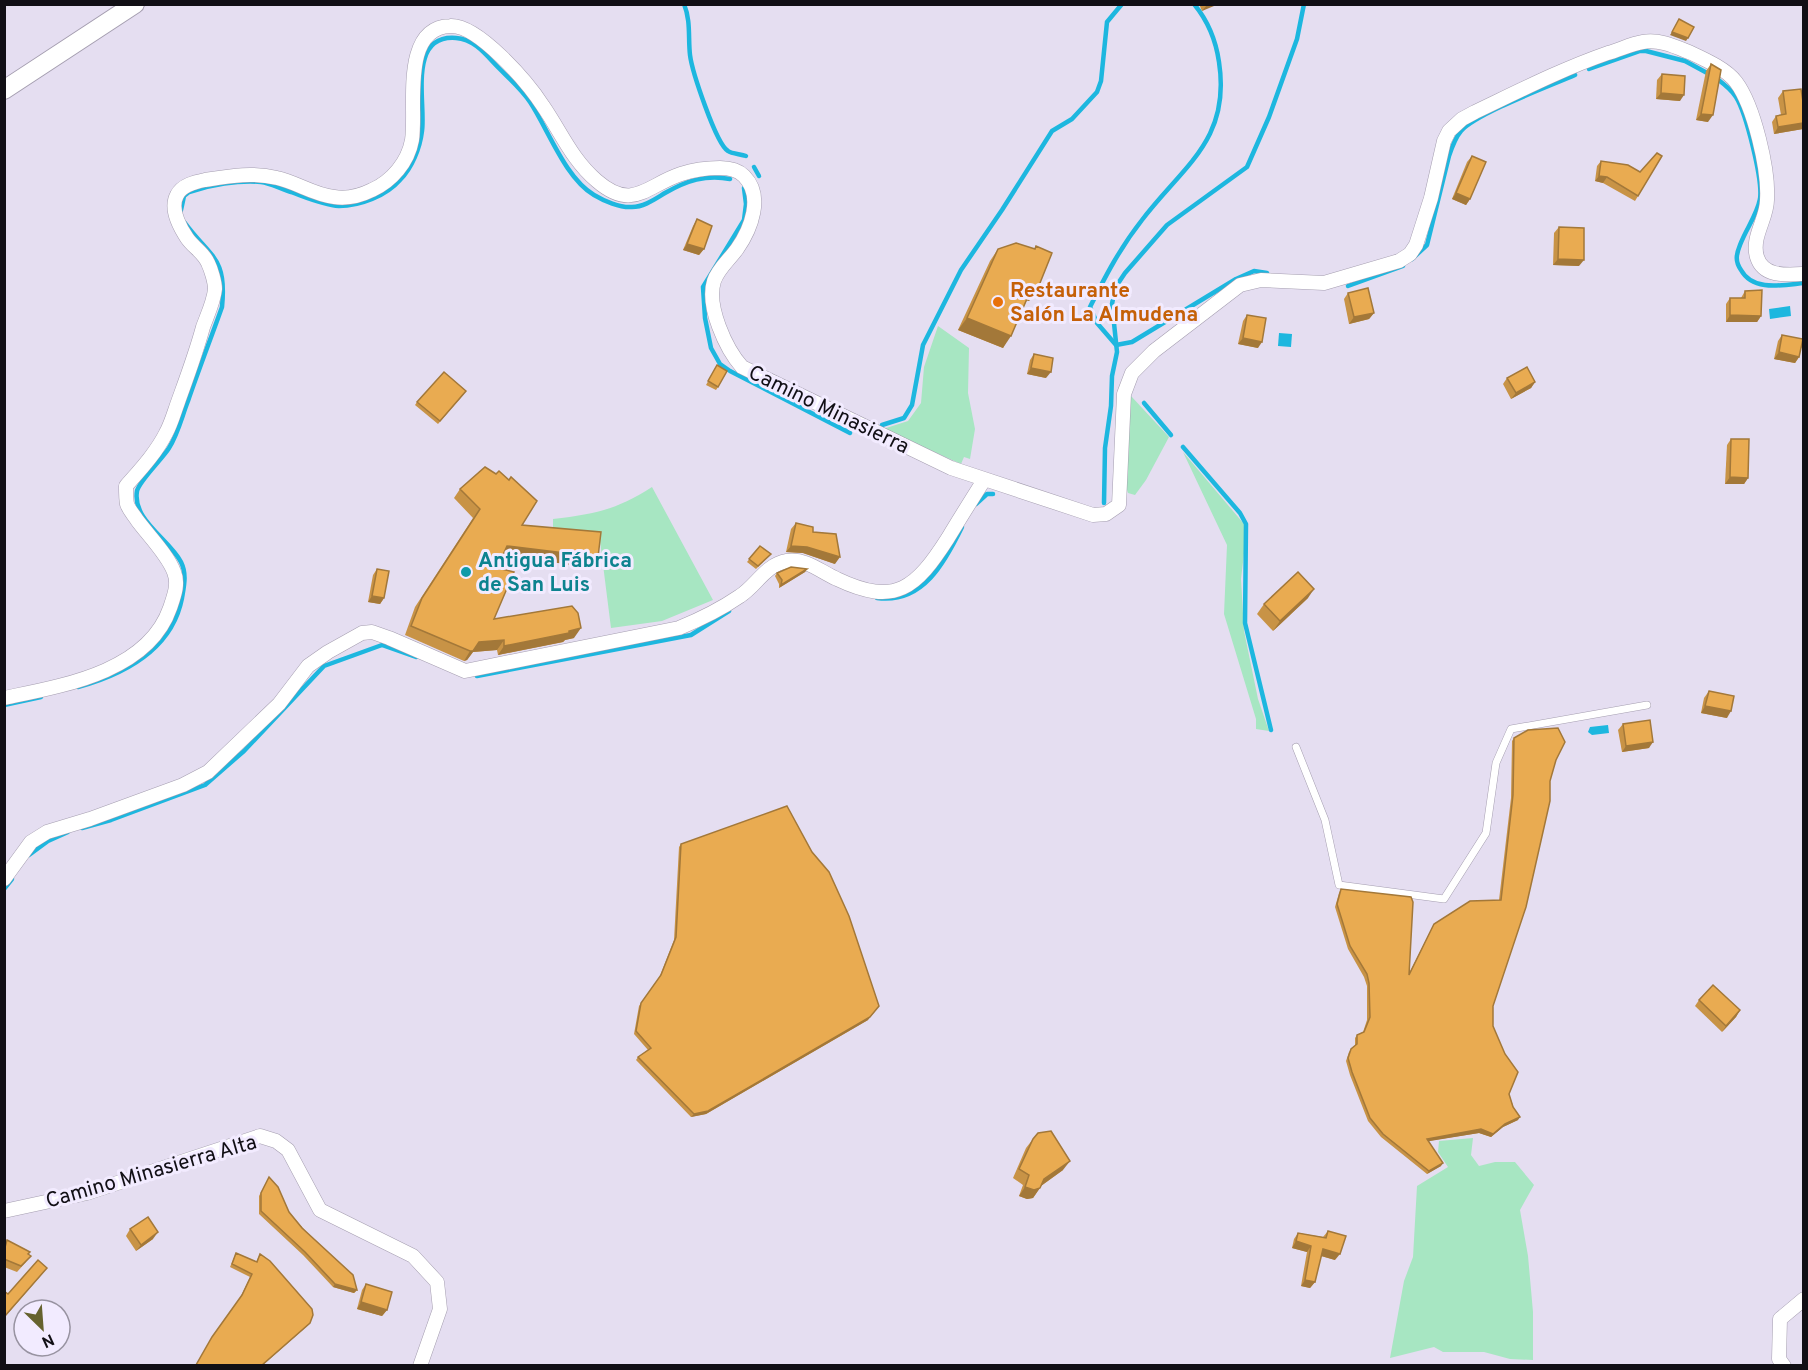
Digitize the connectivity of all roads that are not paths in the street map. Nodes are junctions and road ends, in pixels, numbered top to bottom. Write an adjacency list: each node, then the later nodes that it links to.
1 (135, 4): 2 (main road)
2 (4, 90)
3 (1803, 274): 4 (street, Camino Minasierra)
4 (984, 480): 5 (street, Camino Minasierra); 8 (street)
5 (4, 698)
6 (1647, 705): 7 (lane)
7 (1296, 747)
8 (4, 879)
9 (4, 1211): 11 (street, Camino Minasierra Alta)
10 (1803, 1299): 12 (street)
11 (420, 1365)
12 (1784, 1365)

